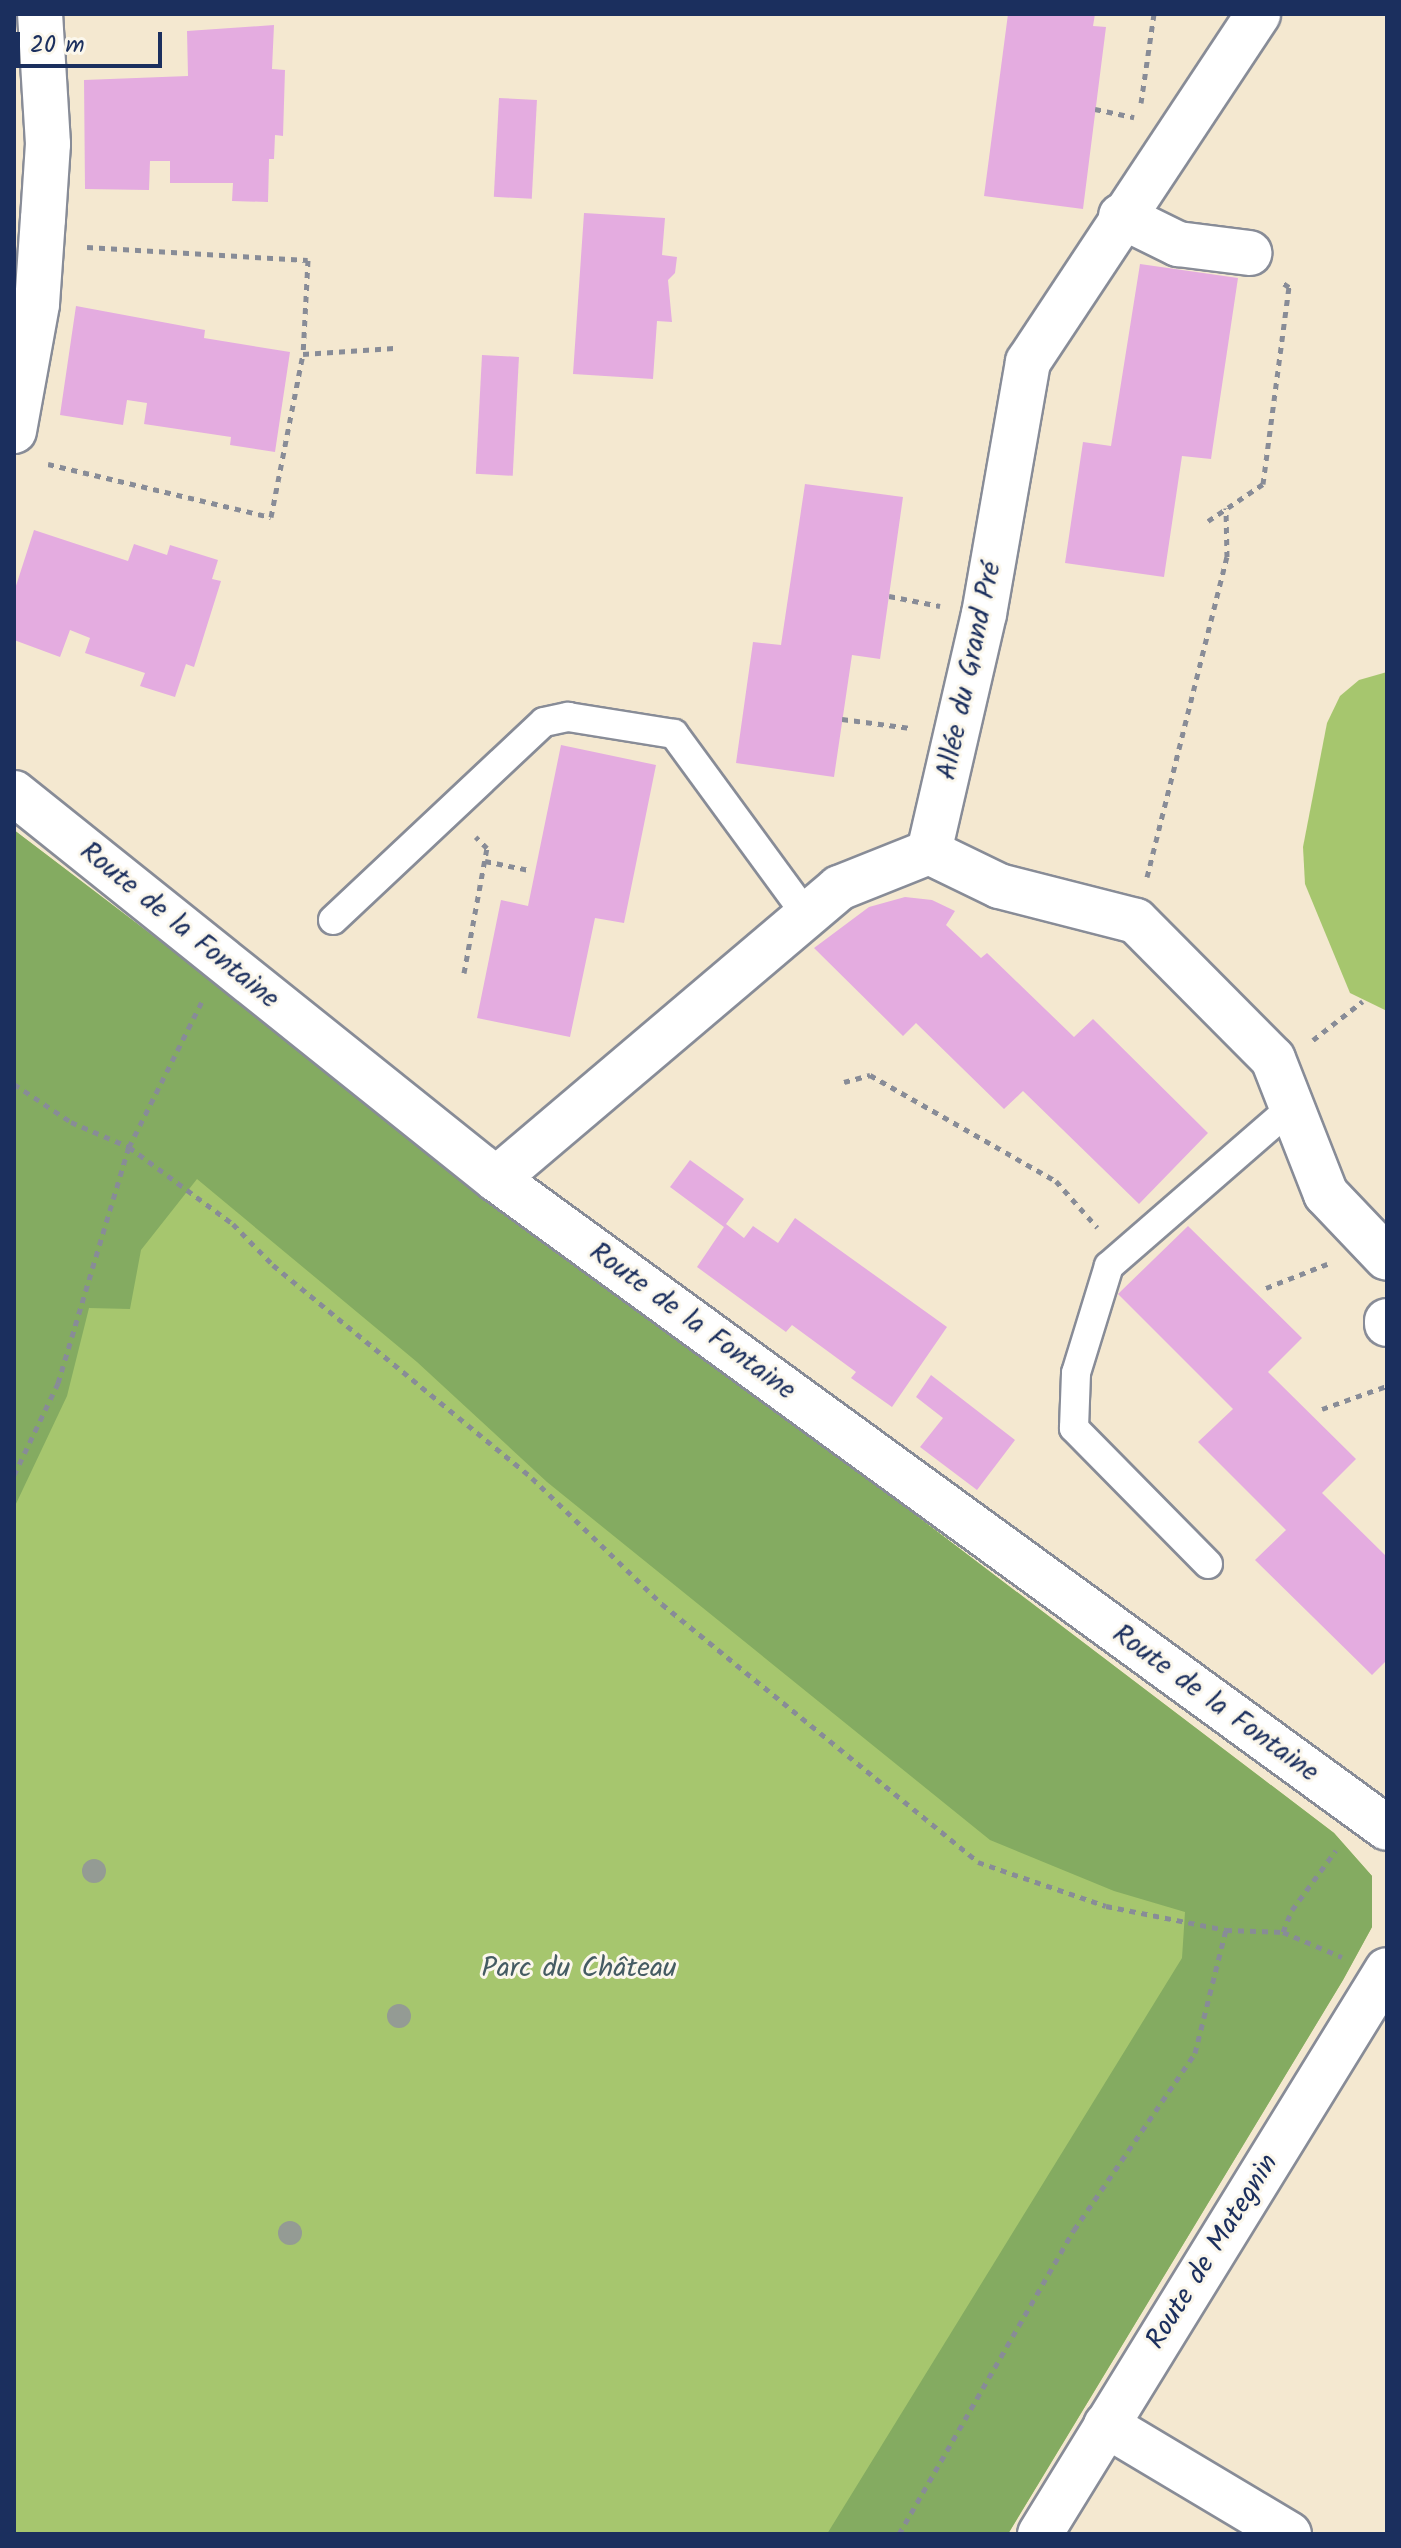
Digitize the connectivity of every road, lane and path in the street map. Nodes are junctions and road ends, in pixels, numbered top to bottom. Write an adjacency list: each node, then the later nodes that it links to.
1 (40, 14): 6 (street)
2 (1154, 14): 4 (path)
3 (1258, 14): 5 (street, Allée du Grand Pré)
4 (1095, 109)
5 (1121, 216): 7 (street); 15 (street, Allée du Grand Pré)
6 (41, 245): 9 (path); 10 (street)
7 (1249, 253): 12 (path)
8 (394, 348): 9 (path)
9 (303, 354): 11 (path)
10 (14, 431)
11 (44, 463)
12 (1226, 508): 13 (path); 23 (path)
13 (1208, 521)
14 (842, 719): 15 (path)
15 (958, 735): 18 (street, Allée du Grand Pré)
16 (14, 793): 24 (street, Route de la Fontaine)
17 (447, 808): 19 (path); 21 (lane); 22 (lane)
18 (929, 852): 21 (street); 23 (street)
19 (485, 861): 20 (path); 25 (path)
20 (529, 870)
21 (807, 916): 31 (street)
22 (333, 920)
23 (1136, 921): 29 (street)
24 (226, 964): 30 (path); 31 (street, Route de la Fontaine)
25 (464, 973)
26 (1363, 1001): 29 (path)
27 (844, 1082): 33 (path)
28 (14, 1084): 30 (path)
29 (1284, 1089): 32 (street); 33 (lane)
30 (129, 1147): 37 (path); 41 (path)
31 (496, 1179): 39 (street, Route de la Fontaine)
32 (1378, 1249): 34 (path)
33 (1122, 1254): 38 (lane)
34 (1266, 1288)
35 (1387, 1386): 36 (path)
36 (1322, 1409)
37 (14, 1475)
38 (1208, 1564)
39 (1387, 1828)
40 (1337, 1849): 42 (path)
41 (1226, 1930): 42 (path); 46 (path)
42 (1283, 1932): 43 (path)
43 (1367, 1965): 44 (street, Route de Mategnin)
44 (1106, 2425): 45 (street); 47 (street, Route de Mategnin)
45 (1285, 2533)
46 (899, 2534)
47 (1040, 2534)

